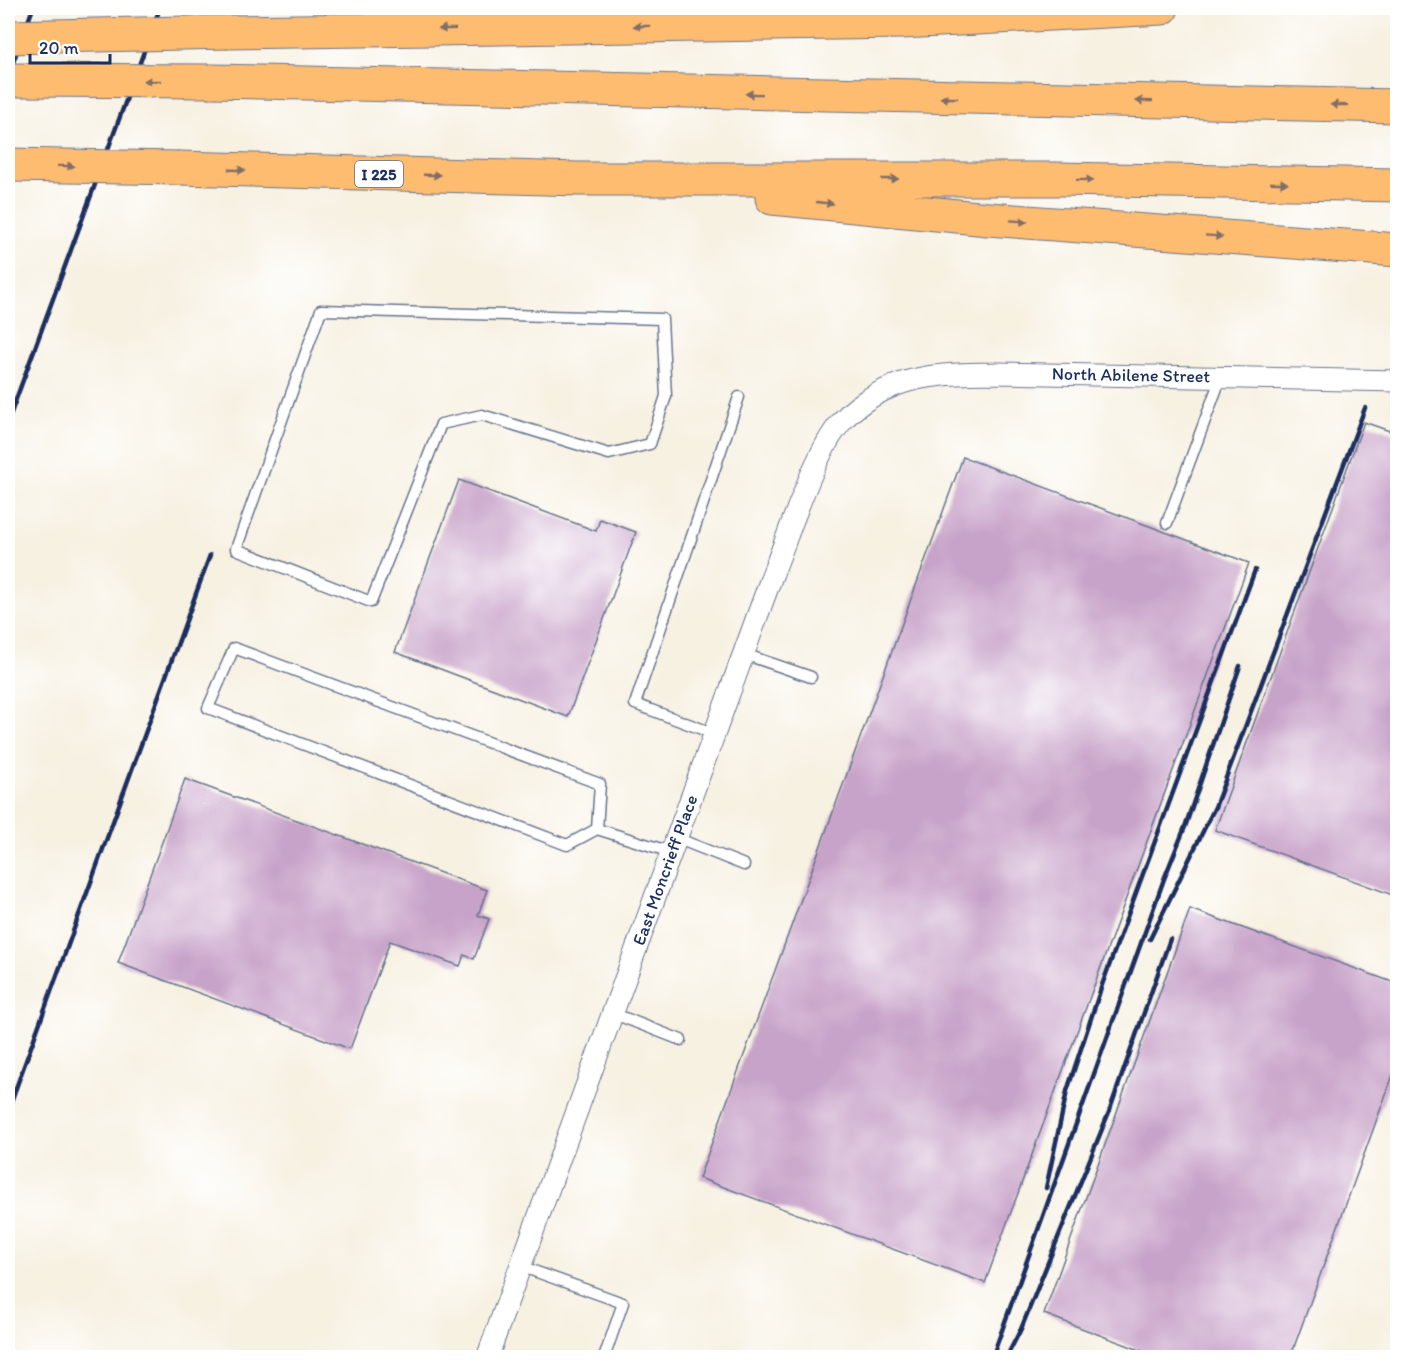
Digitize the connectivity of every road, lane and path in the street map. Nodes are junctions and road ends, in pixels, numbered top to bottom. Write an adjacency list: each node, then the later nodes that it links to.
1 (1162, 8): 2 (highway, one-way to 2, bridge)
2 (8, 37)
3 (8, 80): 4 (highway, one-way to 3, bridge)
4 (1398, 106)
5 (8, 165): 6 (highway, I 225, one-way to 6, bridge)
6 (579, 179): 7 (highway, one-way to 7); 8 (highway, one-way to 8)
7 (1398, 185)
8 (1398, 250)
9 (662, 319): 9 (lane)
10 (1221, 377): 11 (street, North Abilene Street); 13 (street, North Abilene Street); 14 (lane)
11 (1398, 381)
12 (739, 397): 17 (lane)
13 (869, 398): 15 (street, East Moncrieff Place)
14 (1167, 523)
15 (744, 654): 16 (lane); 17 (street, East Moncrieff Place)
16 (811, 677)
17 (714, 734): 19 (street, East Moncrieff Place)
18 (597, 829): 18 (lane); 19 (lane)
19 (674, 845): 20 (lane); 21 (street, East Moncrieff Place)
20 (744, 865)
21 (612, 1013): 22 (lane); 23 (street, East Moncrieff Place)
22 (681, 1040)
23 (520, 1266): 24 (street, East Moncrieff Place); 25 (lane)
24 (487, 1358)
25 (604, 1358)

